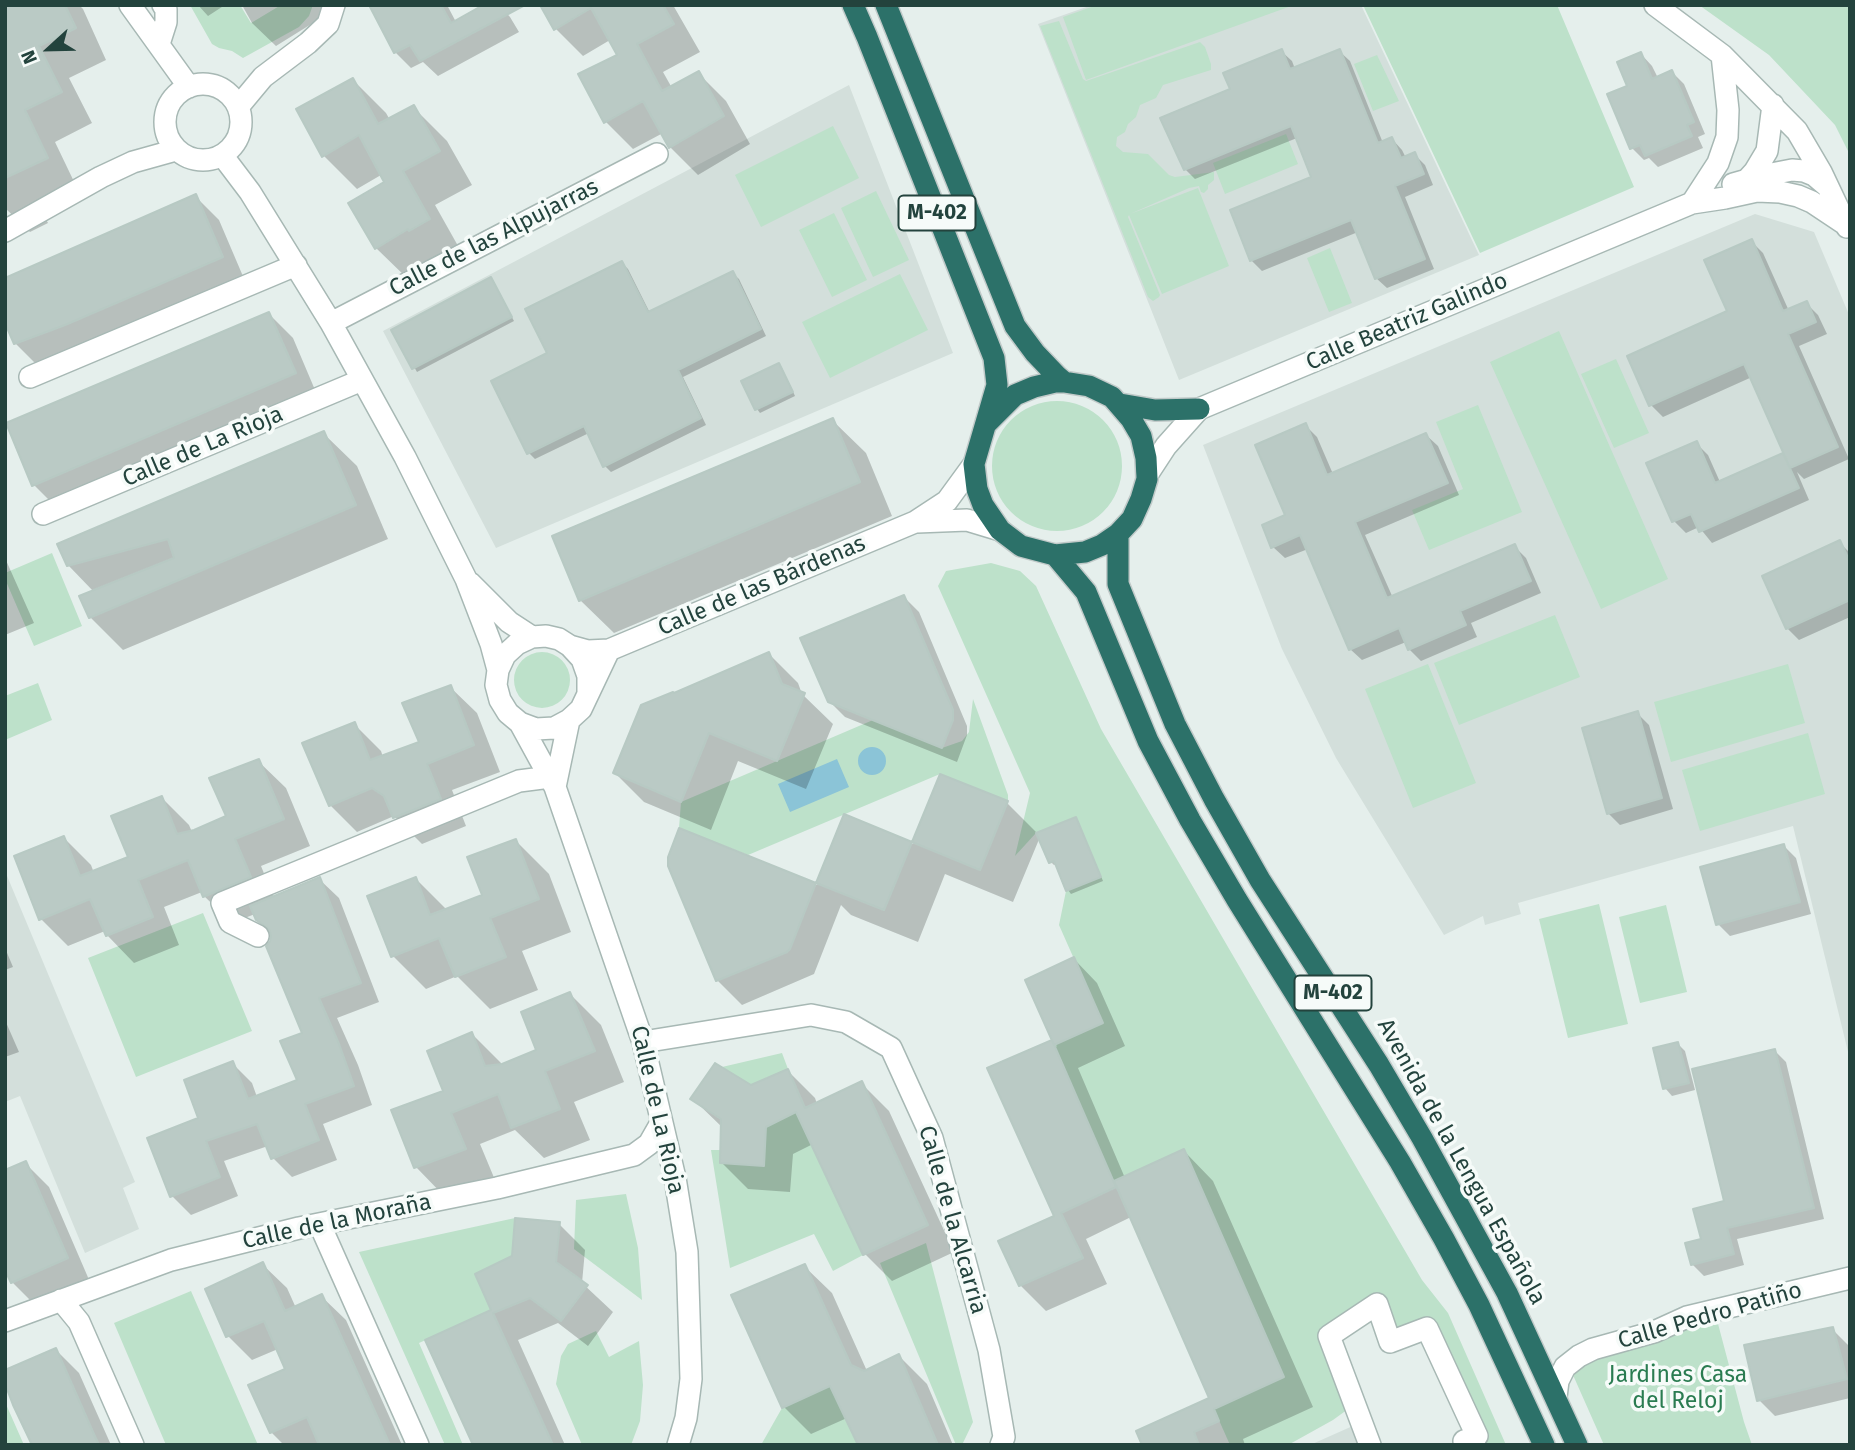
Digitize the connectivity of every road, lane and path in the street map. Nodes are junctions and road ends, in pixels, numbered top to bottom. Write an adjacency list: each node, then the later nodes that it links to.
1 (130, 5): 7 (street)
2 (163, 5): 7 (street)
3 (334, 5): 11 (street)
4 (853, 5): 28 (highway, M-402)
5 (886, 5): 25 (highway, M-402)
6 (1655, 5): 8 (street)
7 (159, 44): 9 (street)
8 (1722, 55): 10 (street); 18 (street)
9 (189, 87): 11 (street); 12 (street)
10 (1773, 105): 15 (street); 16 (street)
11 (238, 107): 14 (street)
12 (176, 150): 14 (street); 20 (street)
13 (657, 153): 22 (street, Calle de las Alpujarras)
14 (222, 155): 21 (street)
15 (1748, 179): 16 (street, Calle Beatriz Galindo); 17 (street); 18 (street, Calle Beatriz Galindo)
16 (1828, 187): 19 (street)
17 (1734, 196): 18 (street, Calle Beatriz Galindo); 19 (street, Calle Beatriz Galindo)
18 (1694, 199): 26 (street, Calle Beatriz Galindo)
19 (1848, 229)
20 (5, 231)
21 (296, 265): 22 (street); 23 (street)
22 (331, 323): 24 (street)
23 (30, 377)
24 (362, 380): 31 (street, Calle de La Rioja); 36 (street)
25 (1064, 382): 27 (highway, M-402); 28 (highway, M-402)
26 (1199, 409): 27 (highway); 30 (street, Calle Beatriz Galindo)
27 (1126, 412): 30 (highway, M-402)
28 (986, 424): 29 (highway, M-402)
29 (974, 464): 32 (street, Calle de las Bárdenas); 33 (highway, M-402)
30 (1147, 475): 34 (highway, M-402)
31 (43, 514)
32 (915, 522): 33 (street, Calle de las Bárdenas); 39 (street, Calle de las Bárdenas)
33 (1000, 530): 35 (highway, M-402)
34 (1118, 534): 35 (highway, M-402); 52 (highway, Avenida de la Lengua Española / M-402)
35 (1055, 555): 59 (highway, M-402)
36 (466, 579): 37 (street); 40 (street)
37 (532, 637): 38 (street); 40 (street)
38 (570, 646): 39 (street, Calle de las Bárdenas); 41 (street)
39 (609, 650): 41 (street)
40 (498, 670): 43 (street)
41 (588, 694): 42 (street)
42 (569, 720): 43 (street); 44 (street)
43 (520, 723): 44 (street, Calle de La Rioja)
44 (549, 775): 45 (street); 46 (street, Calle de La Rioja)
45 (258, 936)
46 (643, 1042): 47 (street, Calle de La Rioja); 56 (street, Calle de la Alcarria)
47 (661, 1123): 48 (street, Calle de la Moraña); 55 (street, Calle de La Rioja)
48 (320, 1225): 50 (street, Calle de la Moraña); 54 (street)
49 (1850, 1278): 52 (street, Calle Pedro Patiño)
50 (61, 1300): 51 (street, Calle de la Moraña); 53 (street)
51 (5, 1321)
52 (1556, 1397): 60 (highway, Avenida de la Lengua Española / M-402)
53 (133, 1445)
54 (418, 1445)
55 (678, 1445)
56 (1001, 1445)
57 (1370, 1445): 58 (street)
58 (1466, 1445)
59 (1544, 1445)
60 (1577, 1445)

